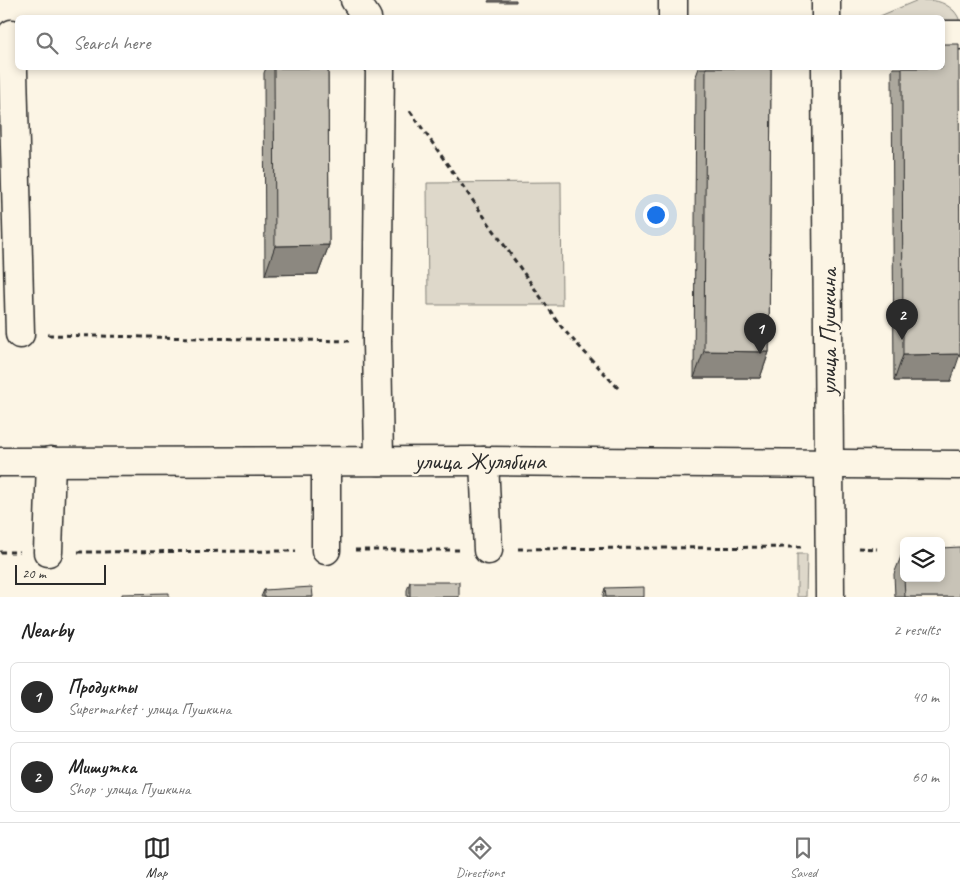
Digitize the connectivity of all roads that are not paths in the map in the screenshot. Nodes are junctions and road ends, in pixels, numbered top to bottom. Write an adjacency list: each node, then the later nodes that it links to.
1 (356, 0): 4 (main road)
2 (673, 0): 5 (main road)
3 (826, 0): 6 (main road)
4 (365, 15)
5 (673, 15)
6 (826, 15)
7 (10, 35): 12 (main road)
8 (945, 35): 9 (main road)
9 (960, 35)
10 (380, 70): 14 (main road)
11 (826, 70): 18 (main road, улица Пушкина)
12 (20, 334)
13 (51, 461): 16 (main road, улица Жулябина); 17 (main road, улица Жулябина); 22 (main road)
14 (379, 461): 15 (main road, улица Жулябина); 17 (main road, улица Жулябина)
15 (484, 461): 18 (main road, улица Жулябина); 21 (main road)
16 (0, 462)
17 (326, 462): 20 (main road)
18 (829, 464): 19 (main road, улица Жулябина); 23 (main road, улица Пушкина)
19 (960, 466)
20 (326, 550)
21 (488, 550)
22 (48, 552)
23 (830, 597)

